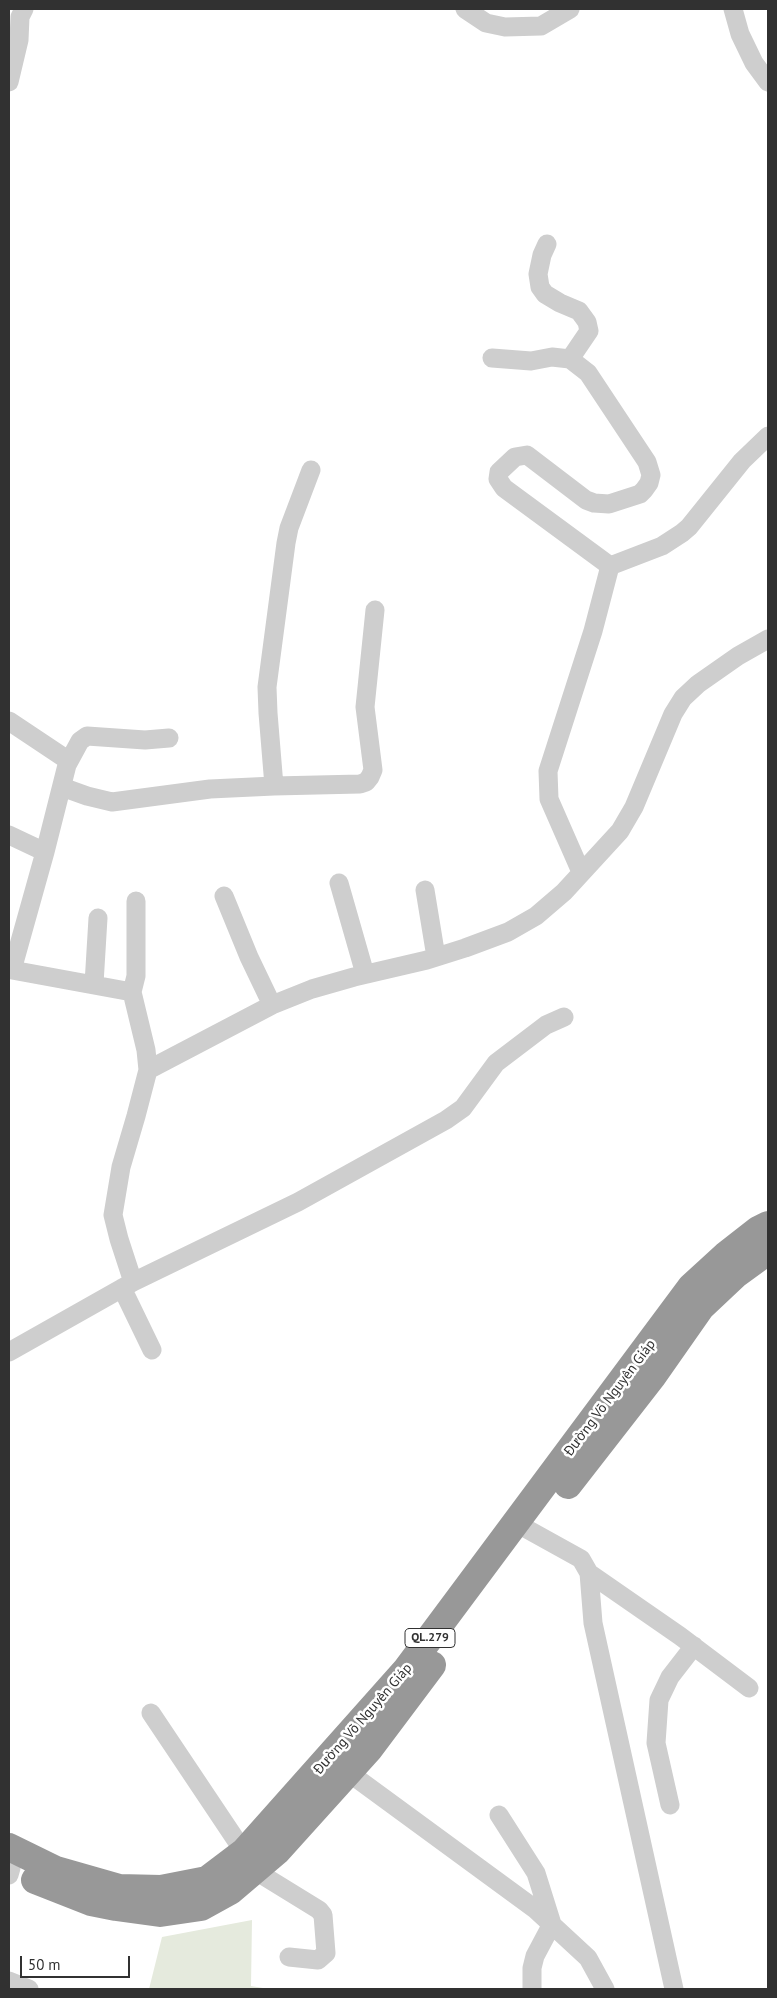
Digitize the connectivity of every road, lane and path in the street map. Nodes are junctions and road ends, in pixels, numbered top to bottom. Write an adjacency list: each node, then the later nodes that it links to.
1 (24, 9): 5 (street)
2 (465, 9): 3 (street)
3 (570, 9)
4 (733, 9): 6 (street)
5 (9, 82)
6 (768, 82)
7 (547, 244): 9 (street)
8 (492, 358): 9 (street)
9 (570, 359): 12 (street)
10 (768, 436): 12 (street)
11 (311, 470): 18 (street)
12 (610, 566): 22 (street)
13 (376, 610): 18 (street)
14 (768, 639): 22 (street)
15 (9, 720): 17 (street)
16 (168, 738): 17 (street)
17 (69, 761): 19 (street)
18 (274, 786): 19 (street)
19 (62, 787): 21 (street)
20 (9, 835): 21 (street)
21 (45, 852): 29 (street)
22 (581, 872): 28 (street)
23 (339, 883): 30 (street)
24 (425, 890): 28 (street)
25 (224, 896): 33 (street)
26 (136, 902): 32 (street)
27 (98, 918): 31 (street)
28 (436, 957): 30 (street)
29 (10, 974): 31 (street)
30 (365, 974): 33 (street)
31 (94, 984): 32 (street)
32 (132, 992): 35 (street)
33 (272, 1005): 35 (street)
34 (564, 1017): 38 (street)
35 (148, 1070): 38 (street)
36 (768, 1225): 41 (highway, Đường Võ Nguyên Giáp / QL.279)
37 (768, 1251): 41 (highway, Đường Võ Nguyên Giáp / QL.279)
38 (127, 1285): 39 (street); 40 (street)
39 (152, 1350)
40 (9, 1352)
41 (524, 1528): 42 (street); 46 (highway, Đường Võ Nguyên Giáp / QL.279); 49 (highway, Đường Võ Nguyên Giáp / QL.279)
42 (589, 1572): 43 (street); 57 (street)
43 (694, 1646): 44 (street); 47 (street)
44 (749, 1688)
45 (151, 1713): 49 (street)
46 (348, 1772): 49 (highway, Đường Võ Nguyên Giáp / QL.279); 51 (street)
47 (670, 1805)
48 (499, 1815): 51 (street)
49 (249, 1861): 50 (highway, Đường Võ Nguyên Giáp / QL.279); 52 (street)
50 (9, 1864)
51 (552, 1924): 55 (street); 56 (street)
52 (289, 1957)
53 (9, 1981): 54 (street)
54 (29, 1989)
55 (532, 1989)
56 (606, 1989)
57 (674, 1989)

